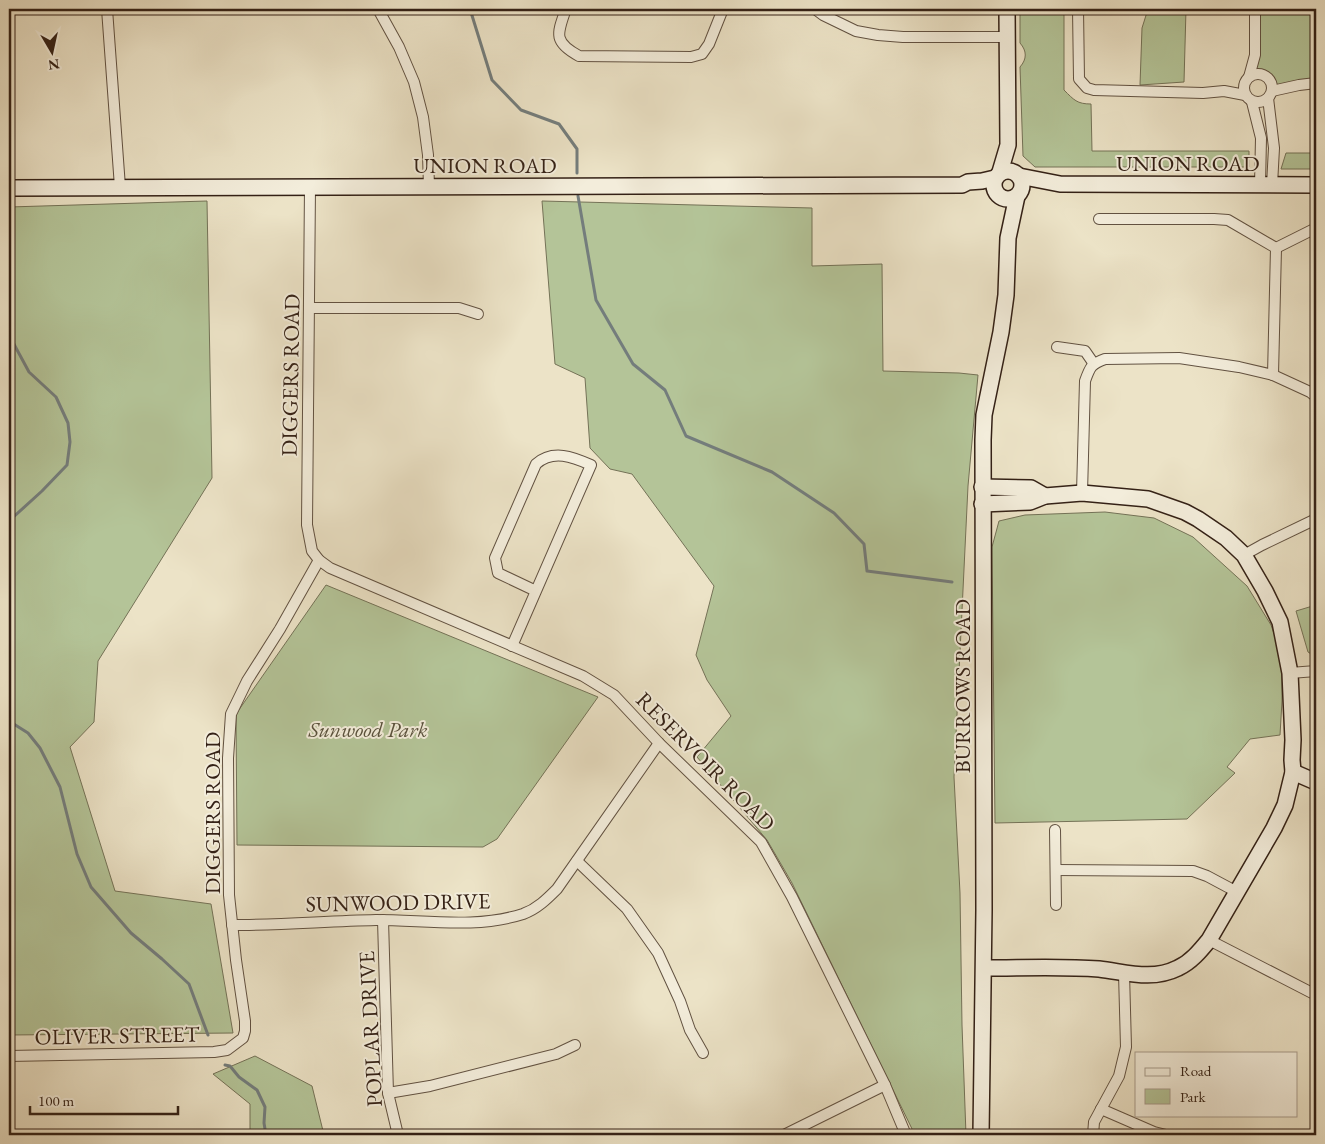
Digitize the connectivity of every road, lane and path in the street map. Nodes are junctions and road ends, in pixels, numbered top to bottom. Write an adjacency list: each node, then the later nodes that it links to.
1 (107, 9): 22 (street)
2 (378, 9): 24 (street)
3 (566, 9): 4 (street)
4 (723, 9)
5 (815, 9): 9 (street)
6 (1007, 9): 9 (main road, BURROWS ROAD)
7 (1078, 9): 15 (street)
8 (1255, 9): 10 (street)
9 (1007, 37): 18 (main road, BURROWS ROAD)
10 (1255, 55): 11 (street); 12 (street)
11 (1267, 78): 12 (street); 14 (street); 16 (street)
12 (1247, 79): 15 (street); 17 (street)
13 (1316, 83): 14 (street)
14 (1300, 84): 16 (street)
15 (1224, 91): 17 (street)
16 (1270, 95): 17 (street); 21 (street)
17 (1248, 98): 21 (street)
18 (1004, 181): 19 (main road, UNION ROAD); 24 (main road, UNION ROAD); 26 (main road, UNION ROAD); 29 (main road, BURROWS ROAD)
19 (1060, 184): 21 (main road, UNION ROAD); 26 (main road, UNION ROAD)
20 (1316, 184): 21 (main road, UNION ROAD)
21 (1266, 185)
22 (120, 187): 23 (main road, UNION ROAD); 25 (main road, UNION ROAD)
23 (310, 187): 24 (main road, UNION ROAD); 31 (street, DIGGERS ROAD)
24 (429, 187)
25 (9, 188)
26 (1018, 194): 29 (main road, BURROWS ROAD)
27 (1099, 219): 30 (street)
28 (1316, 228): 30 (street)
29 (1008, 238): 37 (main road, BURROWS ROAD)
30 (1276, 248): 35 (street)
31 (309, 308): 32 (street); 43 (street, DIGGERS ROAD)
32 (478, 314)
33 (1057, 347): 34 (street)
34 (1094, 364): 35 (street); 38 (street)
35 (1274, 375): 36 (street)
36 (1316, 397)
37 (982, 487): 39 (main road); 40 (main road, BURROWS ROAD)
38 (1082, 494): 39 (main road); 42 (main road)
39 (1045, 496): 40 (main road)
40 (982, 504): 60 (main road, BURROWS ROAD)
41 (1316, 519): 42 (street)
42 (1244, 555): 48 (main road)
43 (320, 560): 44 (street, DIGGERS ROAD); 58 (street, DIGGERS ROAD)
44 (330, 568): 46 (street, RESERVOIR ROAD)
45 (536, 591): 45 (street); 46 (street)
46 (512, 646): 49 (street, RESERVOIR ROAD)
47 (1316, 671): 48 (street)
48 (1290, 674): 50 (main road)
49 (659, 743): 53 (street, SUNWOOD DRIVE); 67 (street, RESERVOIR ROAD)
50 (1293, 772): 51 (main road); 55 (main road)
51 (1316, 782)
52 (1054, 830): 54 (street)
53 (577, 861): 57 (street, SUNWOOD DRIVE); 65 (street)
54 (1056, 870): 55 (street); 56 (street)
55 (1237, 892): 59 (main road)
56 (1056, 905)
57 (383, 920): 58 (street, SUNWOOD DRIVE); 68 (street, POPLAR DRIVE)
58 (232, 925): 64 (street, DIGGERS ROAD)
59 (1209, 940): 61 (main road); 62 (street)
60 (984, 968): 61 (main road); 73 (main road, BURROWS ROAD)
61 (1124, 973): 69 (street)
62 (1316, 995)
63 (575, 1045): 68 (street)
64 (227, 1050): 66 (street, OLIVER STREET)
65 (703, 1053)
66 (9, 1056)
67 (885, 1085): 71 (street); 72 (street, RESERVOIR ROAD)
68 (388, 1093): 70 (street, POPLAR DRIVE)
69 (1101, 1109): 74 (street); 75 (street)
70 (398, 1135)
71 (784, 1135)
72 (906, 1135)
73 (981, 1135)
74 (1093, 1135)
75 (1166, 1135)

